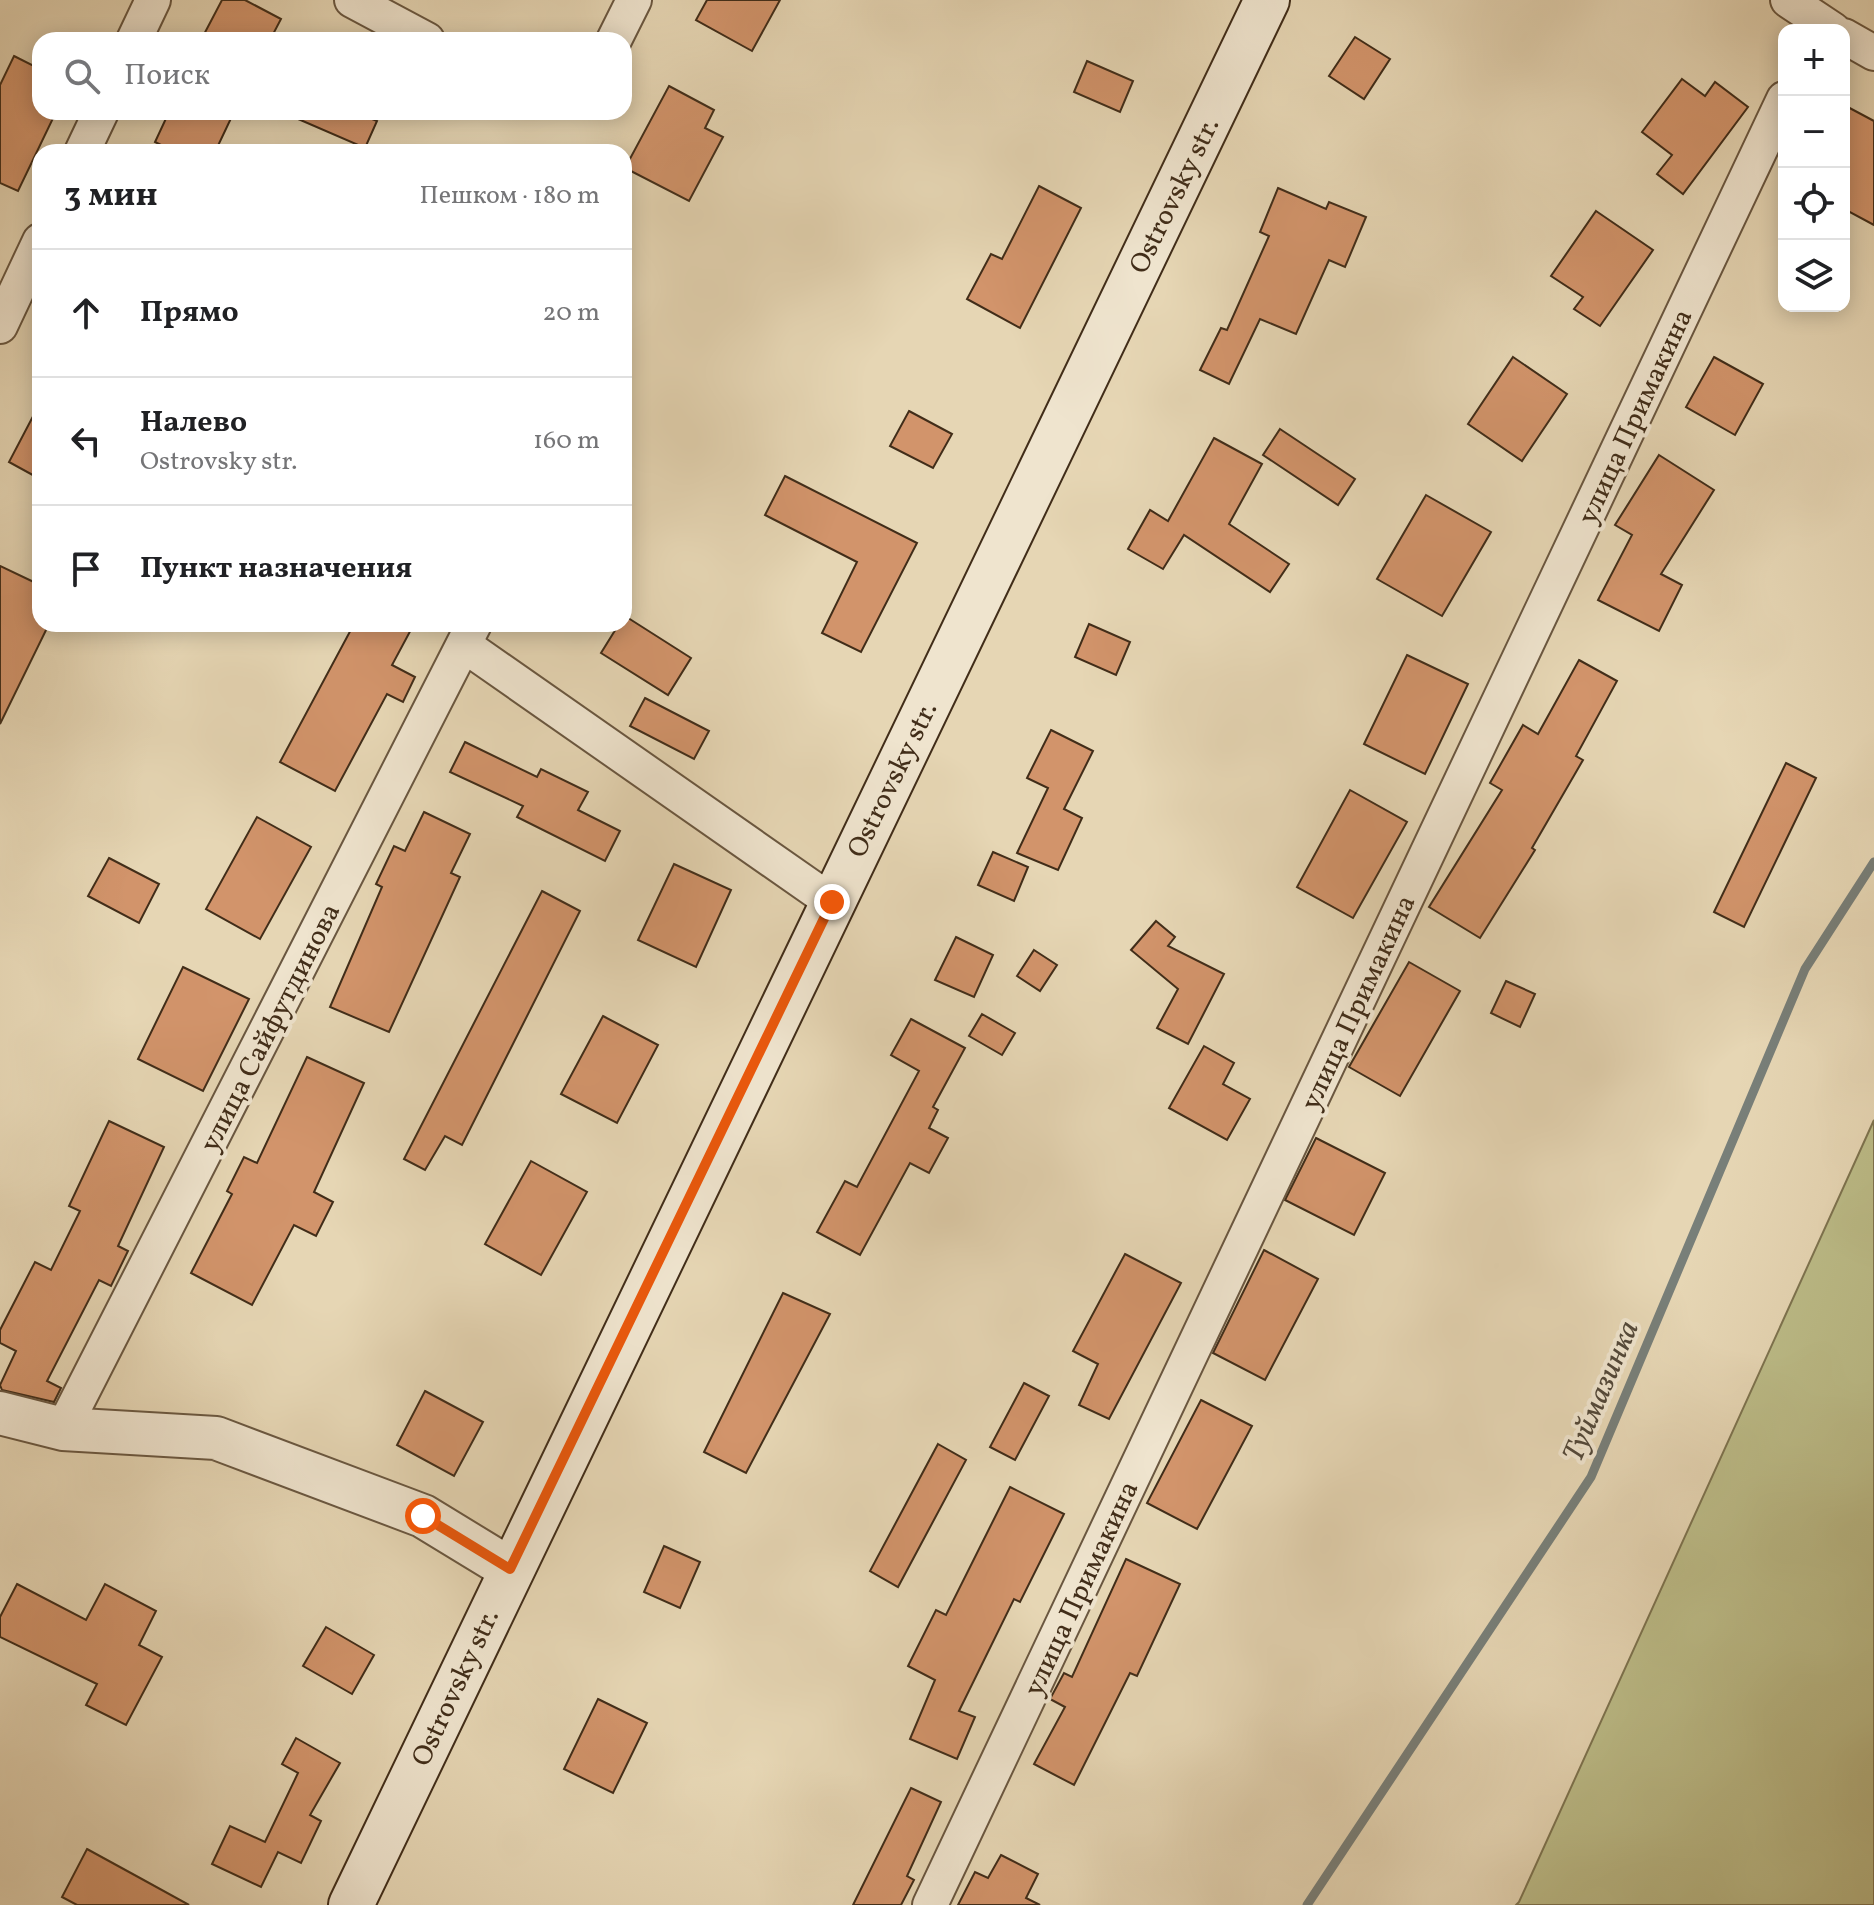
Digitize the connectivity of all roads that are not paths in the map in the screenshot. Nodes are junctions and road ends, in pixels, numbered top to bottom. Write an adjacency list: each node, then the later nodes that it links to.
1 (153, 0): 7 (street)
2 (352, 0): 8 (street)
3 (634, 0): 9 (street)
4 (1267, 0): 18 (main road, Ostrovsky str.)
5 (1788, 0): 6 (street)
6 (1829, 24)
7 (138, 32)
8 (412, 32)
9 (618, 32)
10 (1850, 38): 11 (street)
11 (1874, 53)
12 (1778, 112): 23 (street, улица Примакина)
13 (97, 120): 14 (street)
14 (86, 144)
15 (32, 258): 16 (street)
16 (0, 326)
17 (469, 634): 18 (street); 20 (street, улица Сайфутдинова)
18 (832, 902): 21 (main road, Ostrovsky str.)
19 (0, 1413): 20 (street)
20 (63, 1429): 21 (street)
21 (510, 1569): 22 (main road, Ostrovsky str.)
22 (351, 1905)
23 (930, 1905)

